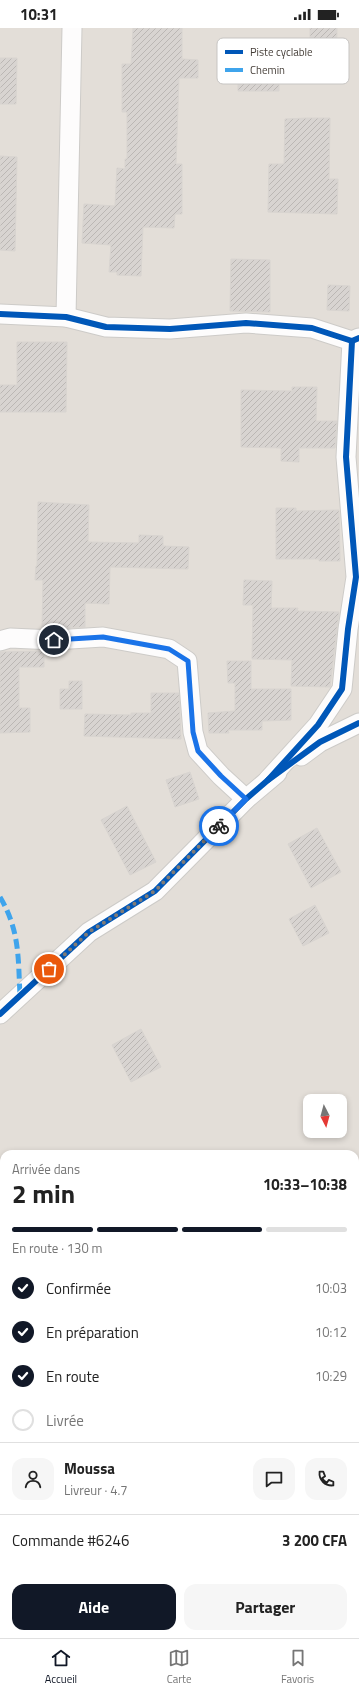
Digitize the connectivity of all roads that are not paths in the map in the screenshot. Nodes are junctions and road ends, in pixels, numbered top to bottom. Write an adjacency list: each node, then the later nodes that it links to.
1 (72, 28): 3 (street)
2 (0, 314): 3 (street)
3 (66, 317): 4 (street)
4 (356, 340): 5 (street)
5 (355, 526): 8 (street)
6 (0, 641): 9 (street)
7 (359, 723): 8 (street)
8 (268, 780): 9 (street)
9 (246, 799): 10 (street)
10 (0, 1014)

